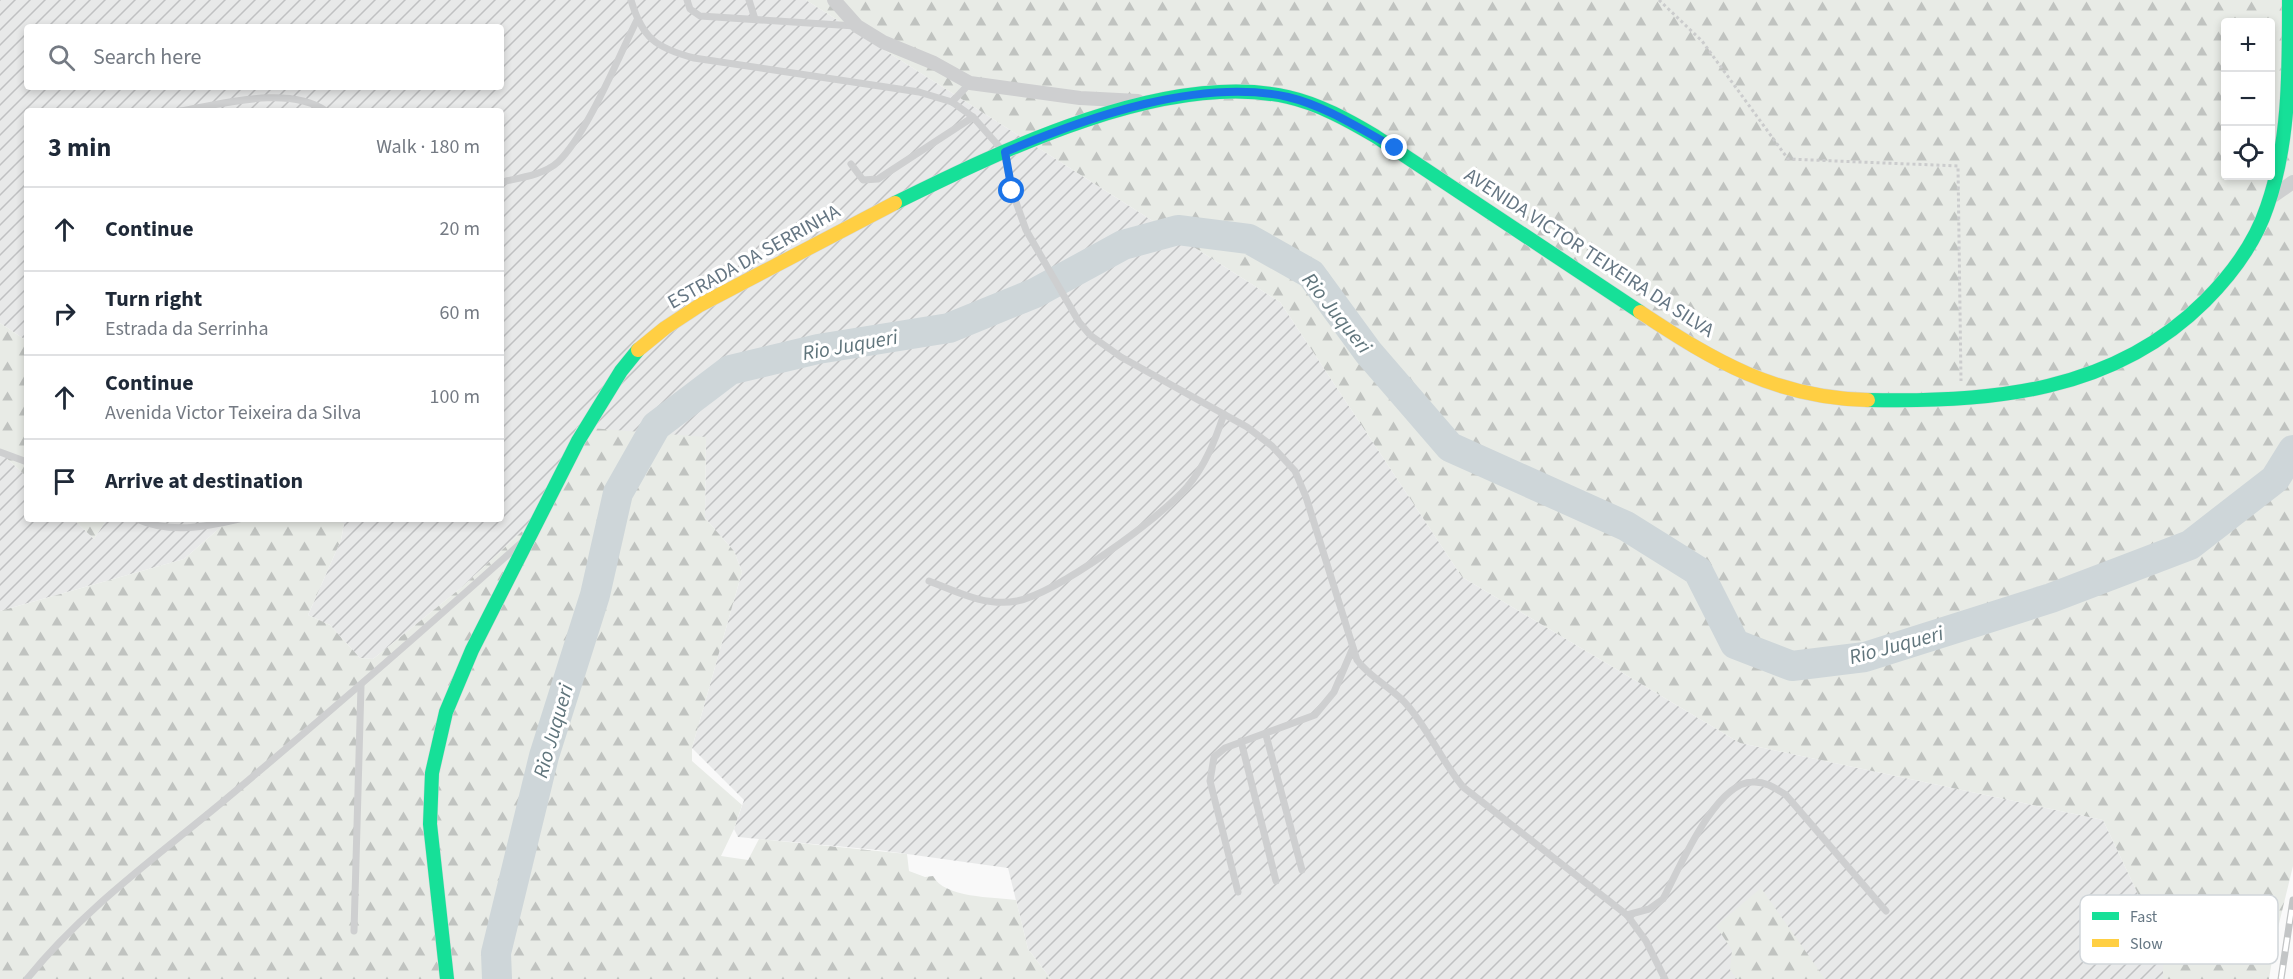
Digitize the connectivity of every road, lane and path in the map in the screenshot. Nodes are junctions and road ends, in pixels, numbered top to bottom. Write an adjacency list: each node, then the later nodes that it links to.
1 (631, 0): 8 (lane)
2 (687, 0): 7 (lane)
3 (749, 0): 7 (lane)
4 (834, 0): 9 (street)
5 (1659, 0): 21 (path)
6 (2289, 0): 20 (street, AVENIDA VICTOR TEIXEIRA DA SILVA)
7 (755, 19): 9 (lane)
8 (637, 20): 11 (lane); 18 (lane)
9 (857, 26): 10 (street)
10 (970, 83): 11 (lane); 12 (street)
11 (952, 102): 15 (lane)
12 (1158, 103): 16 (street, ESTRADA DA SERRINHA); 21 (street, AVENIDA VICTOR TEIXEIRA DA SILVA)
13 (201, 108): 14 (lane)
14 (321, 108)
15 (973, 117): 16 (lane); 17 (lane)
16 (1005, 152): 22 (lane); 27 (street, ESTRADA DA SERRINHA)
17 (851, 164)
18 (504, 181)
19 (2293, 182): 20 (street)
20 (2270, 198): 21 (street, AVENIDA VICTOR TEIXEIRA DA SILVA)
21 (1961, 398)
22 (1224, 414): 28 (lane); 29 (lane)
23 (0, 452): 24 (lane)
24 (24, 461)
25 (147, 522): 26 (lane)
26 (225, 522)
27 (534, 532): 30 (lane); 40 (street, ESTRADA DA SERRINHA)
28 (929, 581)
29 (1352, 650): 31 (lane); 37 (lane)
30 (361, 686): 38 (lane); 39 (lane)
31 (1266, 735): 32 (lane); 33 (lane)
32 (1241, 741): 34 (lane); 35 (lane)
33 (1302, 870)
34 (1276, 881)
35 (1238, 892)
36 (1886, 911): 37 (lane)
37 (1627, 915): 41 (lane)
38 (354, 931)
39 (27, 979)
40 (447, 979)
41 (1665, 979)

